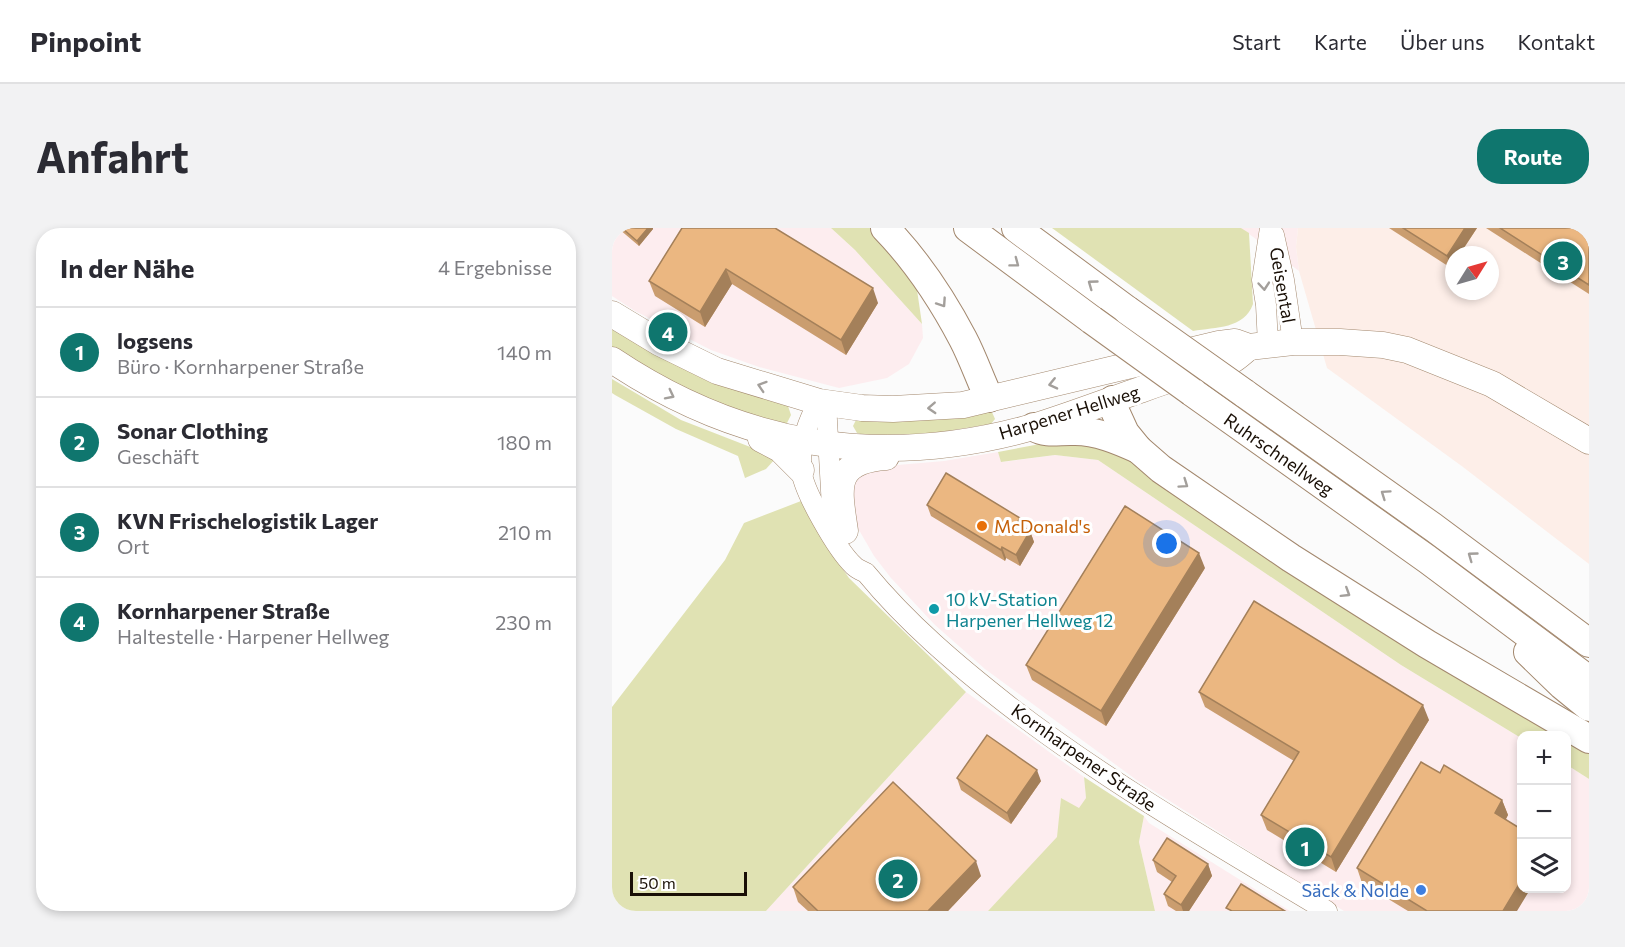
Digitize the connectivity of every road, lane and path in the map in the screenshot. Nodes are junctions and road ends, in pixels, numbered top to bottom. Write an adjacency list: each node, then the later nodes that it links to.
1 (885, 228): 9 (highway, one-way to 9)
2 (968, 228): 20 (highway, Ruhrschnellweg, one-way to 20, bridge)
3 (1016, 228): 22 (highway, Ruhrschnellweg, one-way to 3, bridge)
4 (1272, 228): 6 (street, Geisental)
5 (612, 314): 11 (main road, Harpener Hellweg, one-way to 5)
6 (1270, 344): 8 (main road, Harpener Hellweg); 10 (main road, Harpener Hellweg); 14 (main road, Harpener Hellweg)
7 (612, 360): 12 (main road, Harpener Hellweg, one-way to 12)
8 (1131, 366): 9 (main road, Harpener Hellweg, one-way to 9); 10 (main road)
9 (989, 398): 11 (main road, Harpener Hellweg, one-way to 11); 13 (main road)
10 (1113, 400): 13 (main road, Harpener Hellweg); 17 (highway)
11 (822, 403): 15 (street, Kornharpener Straße)
12 (747, 427): 15 (main road, Harpener Hellweg); 18 (main road)
13 (1027, 428): 16 (main road, Harpener Hellweg); 17 (highway)
14 (1589, 441)
15 (815, 443): 16 (main road, Harpener Hellweg); 18 (street, Kornharpener Straße); 19 (street, Kornharpener Straße)
16 (923, 447): 19 (main road)
17 (1138, 449): 27 (highway, one-way to 27)
18 (801, 470): 21 (street, Kornharpener Straße)
19 (845, 531): 21 (street, Kornharpener Straße)
20 (1427, 559): 25 (highway, Ruhrschnellweg); 26 (highway)
21 (866, 573): 28 (street, Kornharpener Straße)
22 (1511, 584): 23 (highway); 24 (highway, Ruhrschnellweg)
23 (1589, 624)
24 (1589, 643)
25 (1589, 680)
26 (1589, 707)
27 (1589, 739)
28 (1327, 911)

